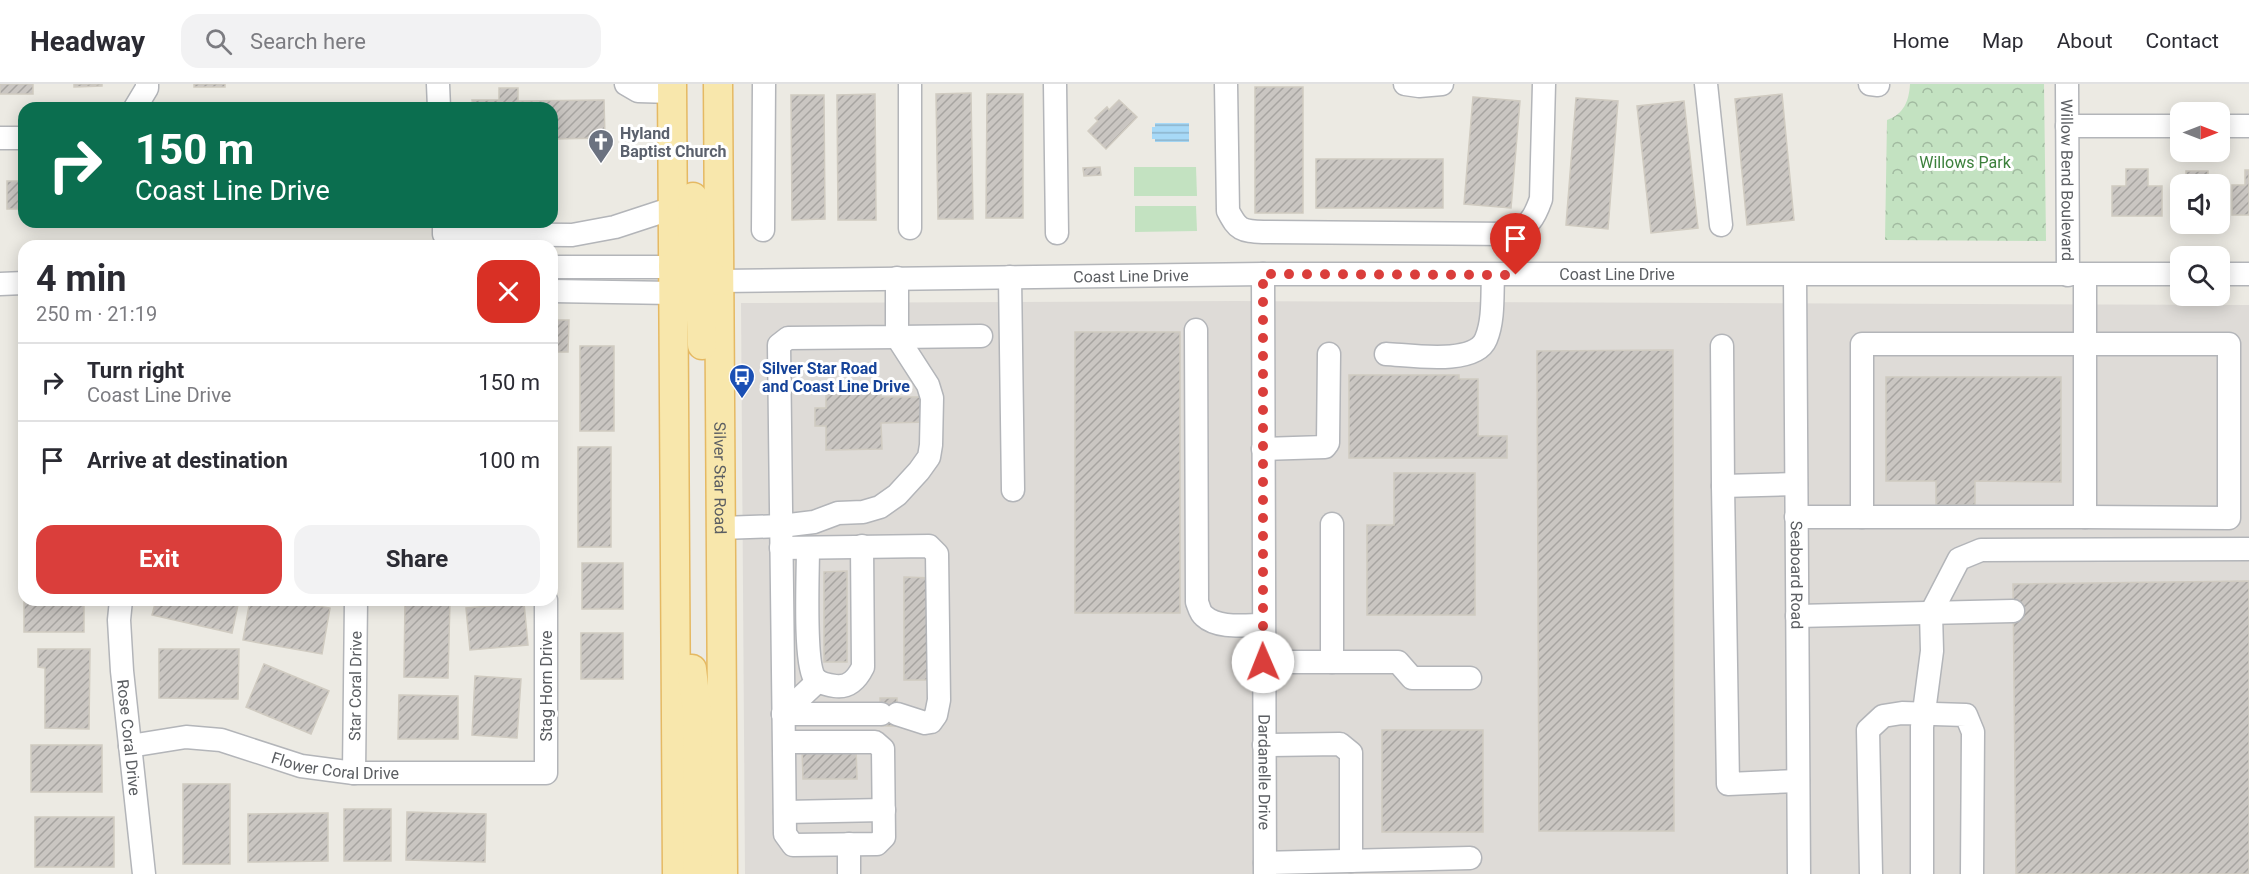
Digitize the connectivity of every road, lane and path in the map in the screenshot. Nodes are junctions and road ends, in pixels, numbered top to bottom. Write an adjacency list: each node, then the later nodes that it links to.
1 (147, 84): 17 (street)
2 (438, 84): 18 (street)
3 (626, 84): 16 (street)
4 (718, 84): 42 (main road, Silver Star Road)
5 (764, 84): 29 (street)
6 (910, 84): 28 (street)
7 (1055, 84): 30 (street)
8 (1226, 84): 11 (street)
9 (1405, 84): 10 (street)
10 (1442, 84)
11 (1544, 84)
12 (1706, 84): 26 (street)
13 (1870, 84): 15 (street)
14 (2067, 84): 19 (street, Willow Bend Boulevard)
15 (1878, 85)
16 (679, 87): 25 (main road); 42 (main road)
17 (139, 102)
18 (439, 102)
19 (2067, 126): 20 (street); 38 (street, Willow Bend Boulevard)
20 (2170, 126)
21 (2230, 126): 22 (street)
22 (2249, 126)
23 (0, 138): 24 (street)
24 (18, 138)
25 (673, 208): 27 (street); 41 (main road)
26 (1721, 225)
27 (444, 228)
28 (910, 228)
29 (763, 230)
30 (1057, 233)
31 (558, 268): 41 (street)
32 (1263, 274): 36 (street, Coast Line Drive); 39 (street, Coast Line Drive); 53 (street, Dardanelle Drive)
33 (2170, 274): 38 (street, Coast Line Drive)
34 (2230, 274): 35 (street)
35 (2249, 274)
36 (1493, 275): 37 (street, Coast Line Drive); 52 (street)
37 (1795, 275): 38 (street, Coast Line Drive); 54 (street, Seaboard Road)
38 (2077, 275): 49 (street, Willow Bend Boulevard)
39 (1010, 277): 40 (street, Coast Line Drive); 56 (street)
40 (897, 278): 42 (street, Coast Line Drive); 48 (street)
41 (673, 280): 45 (street); 60 (main road); 62 (main road)
42 (719, 280): 62 (main road, Silver Star Road)
43 (18, 283): 44 (street)
44 (0, 284)
45 (558, 290)
46 (1196, 330): 73 (street)
47 (981, 336): 48 (street)
48 (897, 337): 63 (street); 63 (street)
49 (2085, 343): 58 (street); 59 (street, Willow Bend Boulevard); 59 (street)
50 (1722, 346): 55 (street)
51 (1329, 354): 53 (street)
52 (1386, 354)
53 (1263, 448): 73 (street, Dardanelle Drive)
54 (1796, 484): 55 (street); 57 (street, Seaboard Road)
55 (1723, 486): 85 (street)
56 (1013, 490)
57 (1796, 517): 58 (street); 72 (street, Seaboard Road)
58 (1862, 517): 59 (street)
59 (2085, 517)
60 (675, 521): 93 (main road); 94 (main road)
61 (1332, 524): 75 (street)
62 (721, 528): 63 (street); 95 (main road, Silver Star Road)
63 (781, 537): 65 (street); 79 (street)
64 (862, 546): 65 (street); 77 (street); 79 (street)
65 (808, 548): 77 (street)
66 (2249, 549): 71 (street)
67 (120, 606): 82 (street, Rose Coral Drive)
68 (356, 606): 83 (street, Star Coral Drive)
69 (546, 606): 84 (street, Stag Horn Drive)
70 (2013, 611): 71 (street)
71 (1931, 613): 72 (street); 78 (street)
72 (1797, 616): 85 (street, Seaboard Road)
73 (1263, 625): 74 (street, Dardanelle Drive)
74 (1263, 662): 75 (street); 81 (street, Dardanelle Drive)
75 (1332, 662): 76 (street)
76 (1470, 678)
77 (818, 681): 79 (street)
78 (1924, 713): 98 (street); 99 (street); 100 (street)
79 (783, 714): 80 (street)
80 (784, 742): 86 (street); 87 (street)
81 (1264, 745): 90 (street); 91 (street, Dardanelle Drive)
82 (130, 746): 83 (street, Flower Coral Drive); 92 (street, Rose Coral Drive)
83 (354, 773): 84 (street, Flower Coral Drive)
84 (546, 773)
85 (1798, 781): 97 (street, Seaboard Road)
86 (884, 810): 87 (street); 88 (street)
87 (785, 812): 88 (street)
88 (849, 844): 96 (street)
89 (1470, 858): 90 (street)
90 (1352, 861): 91 (street)
91 (1265, 868)
92 (144, 874)
93 (677, 874)
94 (698, 874)
95 (723, 874)
96 (849, 874)
97 (1799, 874)
98 (1871, 874)
99 (1922, 874)
100 (1972, 874)

